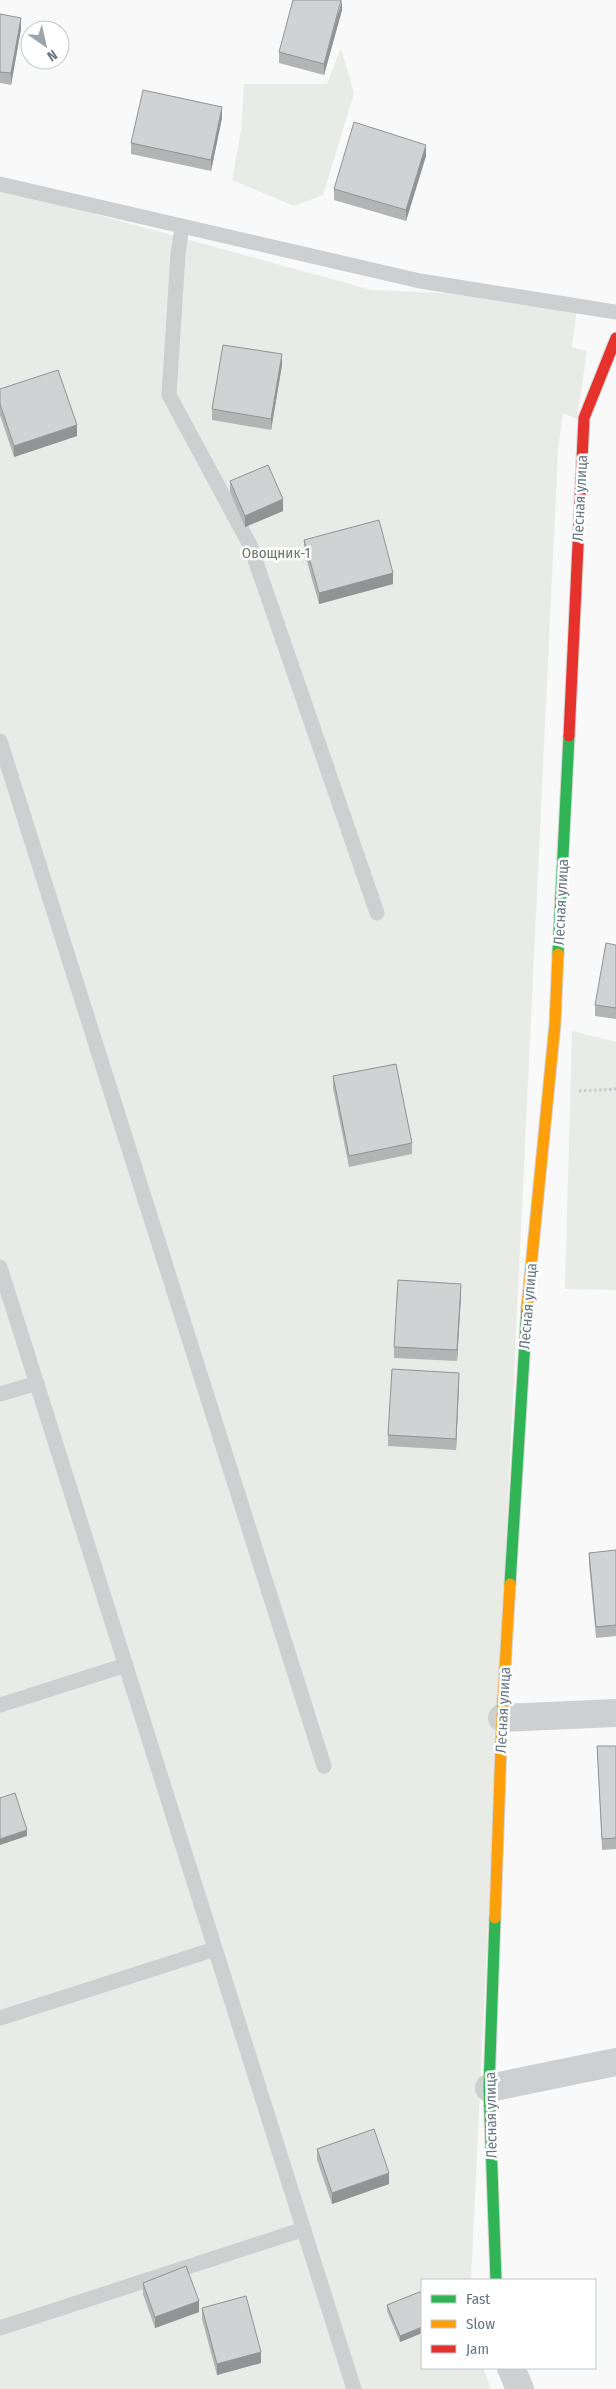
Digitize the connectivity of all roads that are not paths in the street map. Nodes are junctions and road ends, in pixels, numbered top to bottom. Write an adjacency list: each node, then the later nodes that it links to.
1 (0, 184): 2 (lane)
2 (182, 227): 3 (lane); 6 (lane)
3 (616, 312)
4 (616, 338): 13 (street, Лесная улица)
5 (0, 740): 14 (lane)
6 (377, 913)
7 (0, 1267): 8 (lane)
8 (37, 1383): 9 (lane); 10 (lane)
9 (0, 1394)
10 (126, 1665): 11 (lane); 15 (lane)
11 (0, 1706)
12 (616, 1713): 13 (street)
13 (502, 1718): 18 (street, Лесная улица)
14 (324, 1766)
15 (215, 1950): 16 (lane); 19 (lane)
16 (0, 2018)
17 (616, 2062): 18 (street)
18 (489, 2088): 20 (street, Лесная улица)
19 (304, 2229): 21 (lane); 23 (lane)
20 (496, 2279)
21 (0, 2328)
22 (511, 2369): 24 (street)
23 (354, 2389)
24 (520, 2389)

